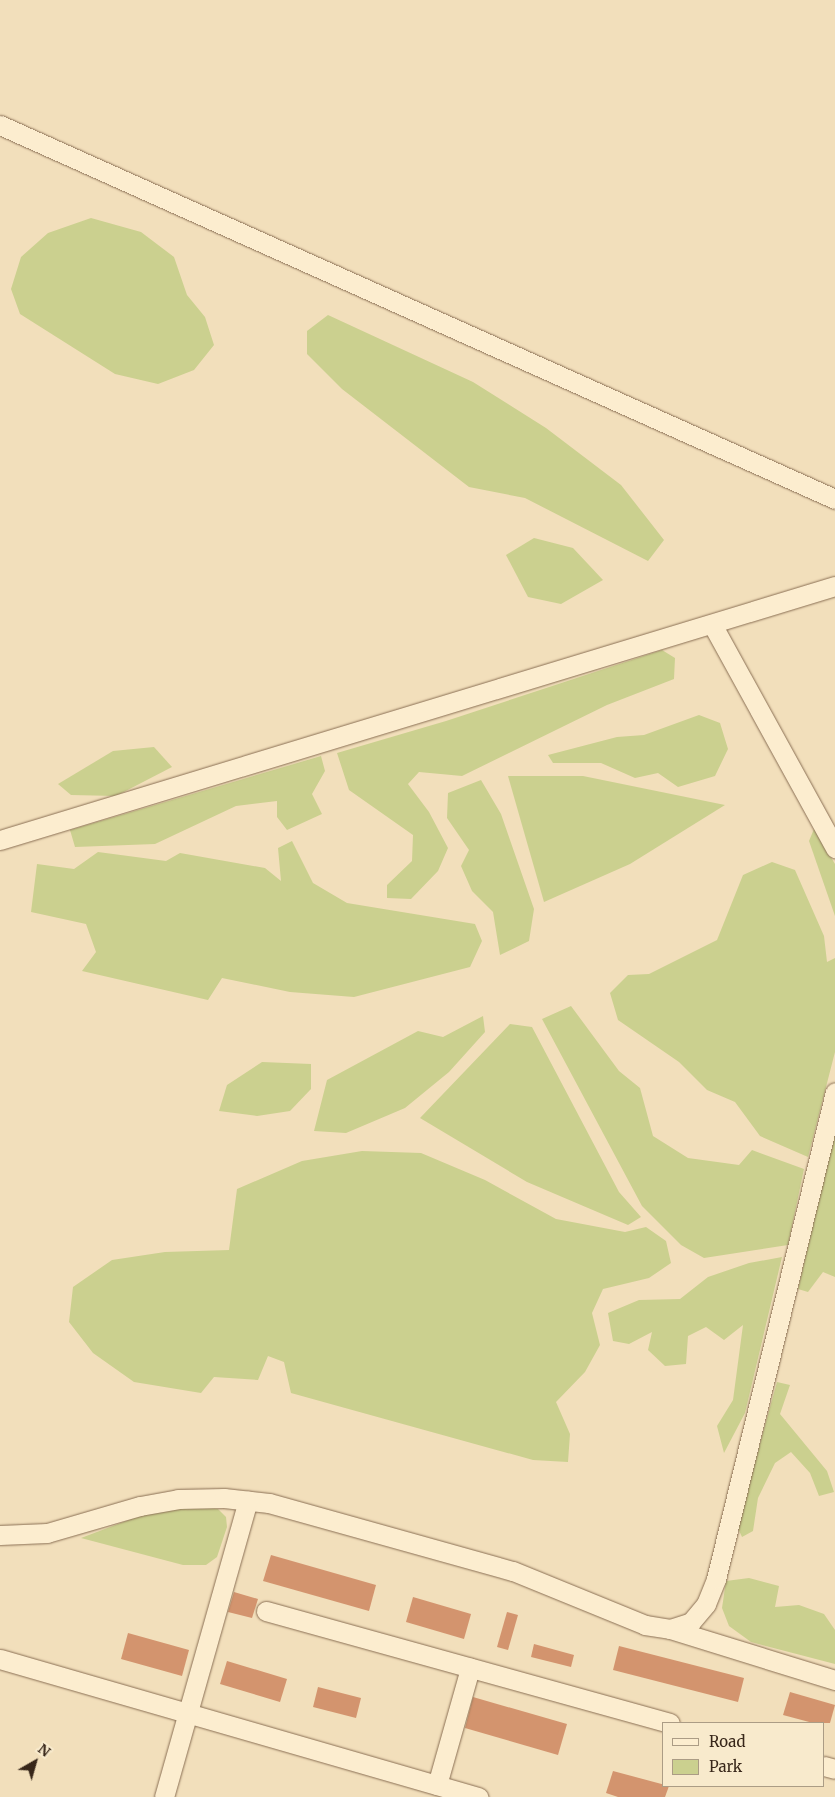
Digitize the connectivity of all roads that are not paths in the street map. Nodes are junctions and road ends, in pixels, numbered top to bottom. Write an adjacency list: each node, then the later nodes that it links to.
1 (0, 125): 2 (street)
2 (835, 499)
3 (835, 586): 4 (street)
4 (712, 624): 5 (street); 6 (street)
5 (0, 840)
6 (835, 848)
7 (835, 1092): 11 (street)
8 (248, 1501): 9 (street); 11 (street); 15 (street)
9 (0, 1535)
10 (266, 1611): 13 (street)
11 (670, 1629): 14 (street)
12 (0, 1659): 15 (street)
13 (470, 1668): 16 (street); 17 (street)
14 (835, 1680)
15 (187, 1714): 17 (street); 18 (street)
16 (666, 1722)
17 (438, 1785): 19 (street)
18 (164, 1797)
19 (479, 1797)

